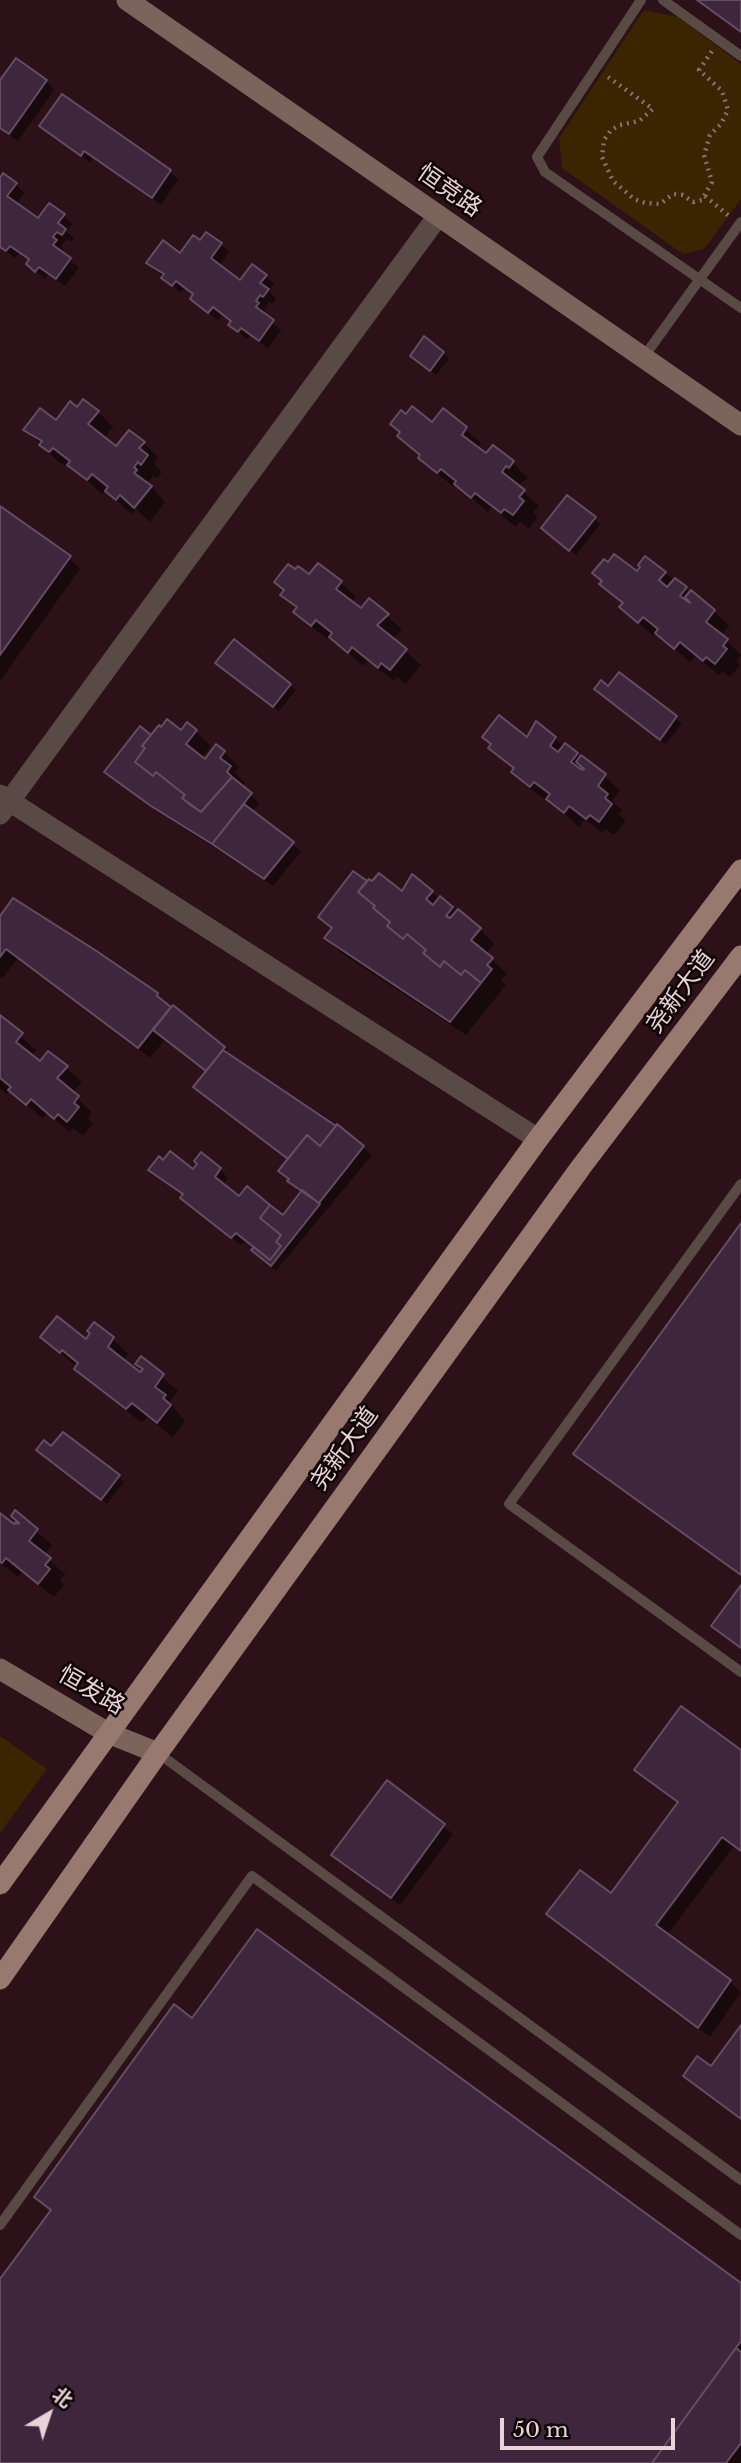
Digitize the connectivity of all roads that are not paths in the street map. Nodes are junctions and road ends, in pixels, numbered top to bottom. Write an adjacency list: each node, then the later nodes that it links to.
1 (127, 0): 5 (street, 恒竞路)
2 (641, 0): 7 (lane)
3 (663, 0): 4 (lane)
4 (741, 56)
5 (438, 216): 9 (street, 恒竞路); 11 (street)
6 (741, 223): 7 (lane)
7 (700, 279): 8 (lane); 9 (lane)
8 (741, 308)
9 (643, 358): 10 (street, 恒竞路)
10 (741, 425)
11 (3, 803): 14 (street)
12 (741, 870): 14 (main road, 尧新大道)
13 (741, 956): 19 (main road, 尧新大道)
14 (538, 1139): 18 (main road, 尧新大道)
15 (741, 1184): 17 (lane)
16 (0, 1669): 18 (street, 恒发路)
17 (741, 1672)
18 (108, 1733): 19 (street, 恒发路); 20 (main road, 尧新大道)
19 (158, 1753): 21 (main road, 尧新大道); 22 (lane)
20 (0, 1884)
21 (0, 1979)
22 (741, 2180)
23 (0, 2225): 24 (lane)
24 (741, 2235)

